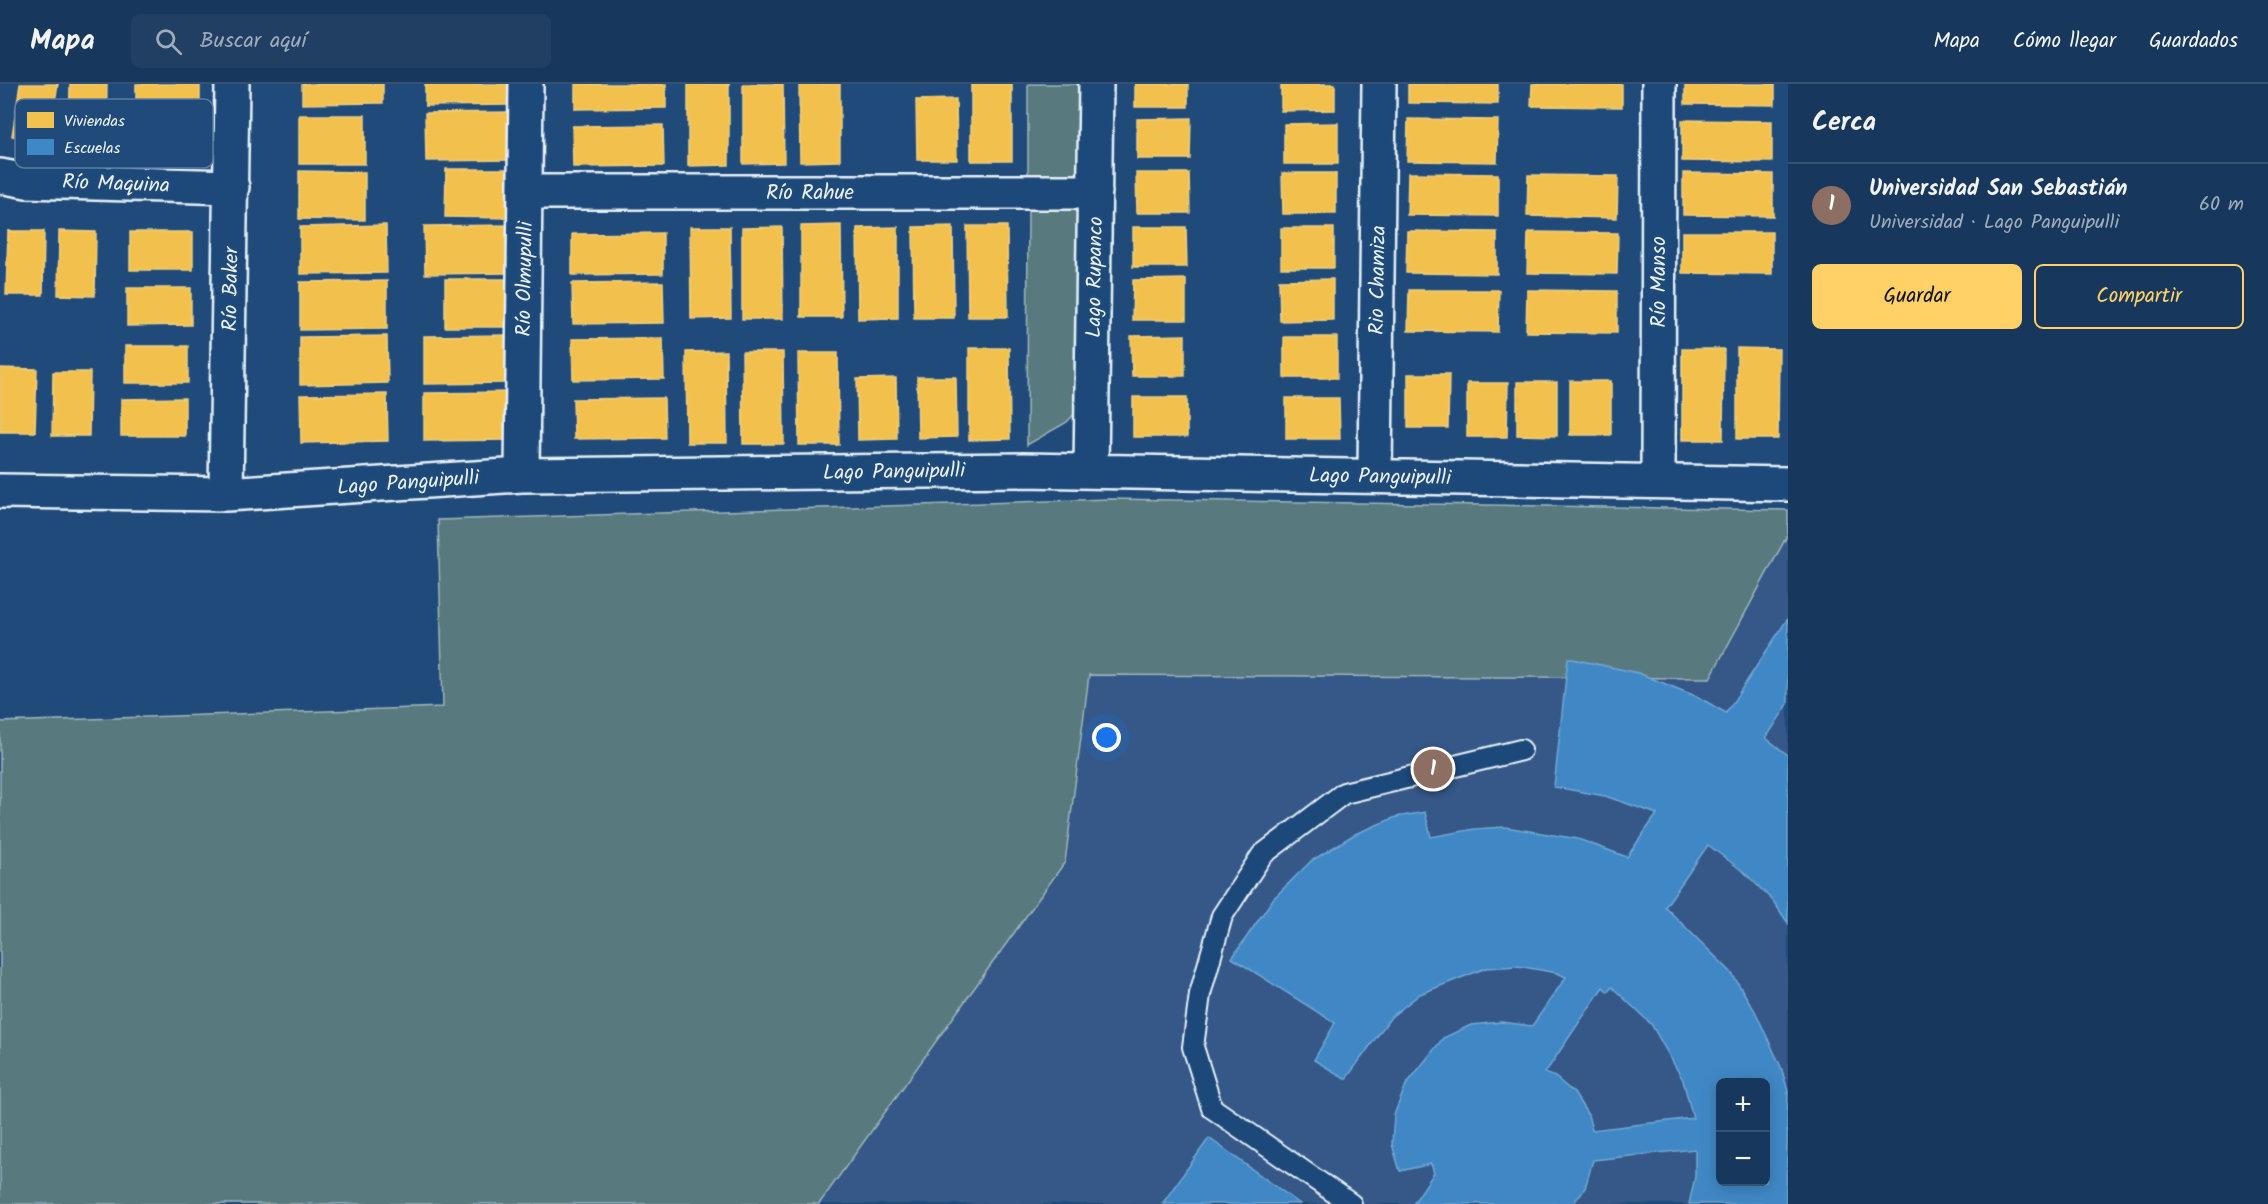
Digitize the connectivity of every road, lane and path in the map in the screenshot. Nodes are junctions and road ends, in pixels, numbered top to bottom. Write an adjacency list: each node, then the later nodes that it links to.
1 (232, 84): 7 (street, Río Baker)
2 (526, 84): 8 (street, Río Olmupulli)
3 (1096, 84): 9 (street, Lago Rupanco)
4 (1379, 84): 12 (street, Rio Chamiza)
5 (1659, 84): 13 (street, Río Manso)
6 (0, 176): 7 (street, Río Maquina)
7 (232, 187): 16 (street, Río Baker)
8 (526, 192): 9 (street, Río Rahue); 11 (street, Río Olmupulli)
9 (1095, 192): 10 (street, Lago Rupanco)
10 (1091, 471): 11 (street, Lago Panguipulli); 12 (street, Lago Panguipulli)
11 (522, 475): 16 (street, Lago Panguipulli)
12 (1375, 476): 13 (street, Lago Panguipulli)
13 (1658, 481): 14 (street, Lago Panguipulli)
14 (1788, 484)
15 (0, 491): 16 (street, Lago Panguipulli)
16 (226, 494)
17 (1521, 750): 18 (lane)
18 (1351, 1204)

